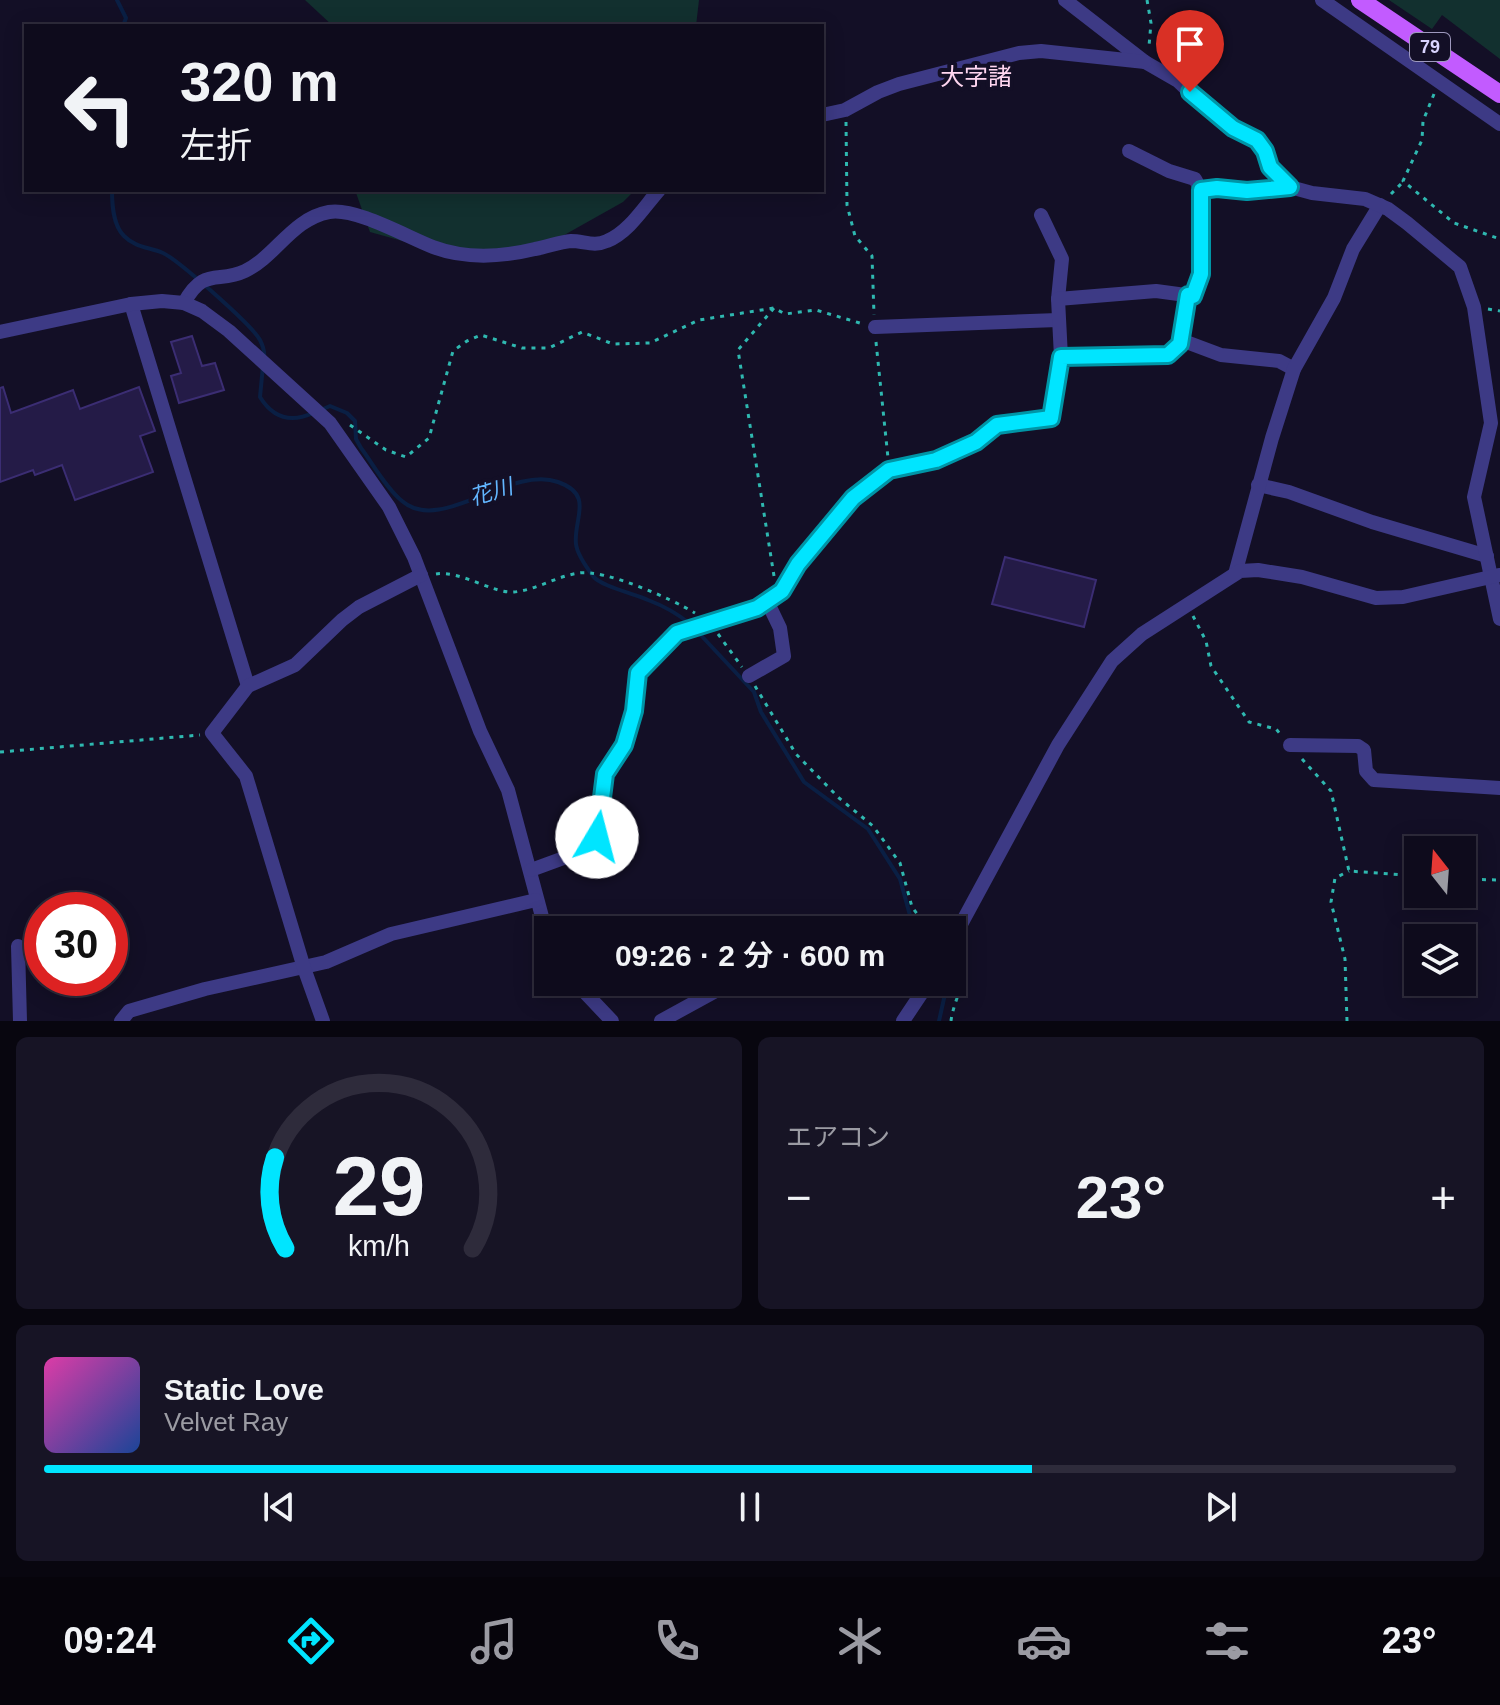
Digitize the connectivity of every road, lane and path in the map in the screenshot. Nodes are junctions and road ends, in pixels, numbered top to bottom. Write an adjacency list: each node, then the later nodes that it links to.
1 (1065, 0): 5 (street)
2 (1147, 0): 5 (path)
3 (1322, 0): 6 (street)
4 (1360, 0): 7 (main road, 79)
5 (1145, 62): 8 (street); 13 (street)
6 (1440, 80): 10 (street); 12 (path)
7 (1500, 94)
8 (845, 110): 9 (street); 25 (path)
9 (824, 115)
10 (1500, 124)
11 (1129, 151): 14 (street)
12 (1403, 181): 16 (path); 18 (path)
13 (1290, 187): 14 (street); 16 (street)
14 (1201, 190): 19 (street)
15 (657, 192): 21 (street)
16 (1380, 205): 29 (street); 33 (street)
17 (1041, 215): 20 (street)
18 (1500, 239)
19 (1188, 295): 20 (street); 27 (street)
20 (1058, 299): 24 (street)
21 (184, 303): 22 (street); 35 (street)
22 (131, 304): 26 (street); 41 (street)
23 (774, 308): 25 (path); 30 (path); 37 (path)
24 (1058, 320): 25 (street); 28 (street)
25 (875, 327): 31 (path)
26 (0, 332)
27 (1181, 340): 28 (street); 29 (street)
28 (1061, 357): 31 (street)
29 (1294, 369): 32 (street)
30 (346, 422)
31 (889, 470): 37 (street)
32 (1258, 485): 33 (street); 34 (street)
33 (1487, 556): 36 (street)
34 (1235, 574): 36 (street); 53 (street)
35 (421, 575): 39 (path); 41 (street); 46 (street)
36 (1496, 576): 38 (street)
37 (772, 598): 39 (street); 40 (street)
38 (1500, 619)
39 (708, 622): 40 (path); 46 (street)
40 (749, 676): 52 (path)
41 (248, 686): 42 (street)
42 (212, 733): 44 (path); 55 (street)
43 (1290, 745): 45 (street)
44 (0, 752)
45 (1500, 788)
46 (531, 870): 50 (street)
47 (1349, 871): 67 (path)
48 (1476, 879): 49 (path)
49 (1500, 880)
50 (536, 900): 51 (street); 55 (street)
51 (541, 916)
52 (919, 916)
53 (966, 916)
54 (18, 946): 60 (street)
55 (304, 968): 61 (street); 62 (street)
56 (588, 996): 63 (street)
57 (707, 996): 64 (street)
58 (920, 996): 65 (street)
59 (956, 996): 66 (path)
60 (20, 1021)
61 (121, 1021)
62 (323, 1021)
63 (612, 1021)
64 (661, 1021)
65 (903, 1021)
66 (951, 1021)
67 (1347, 1021)

